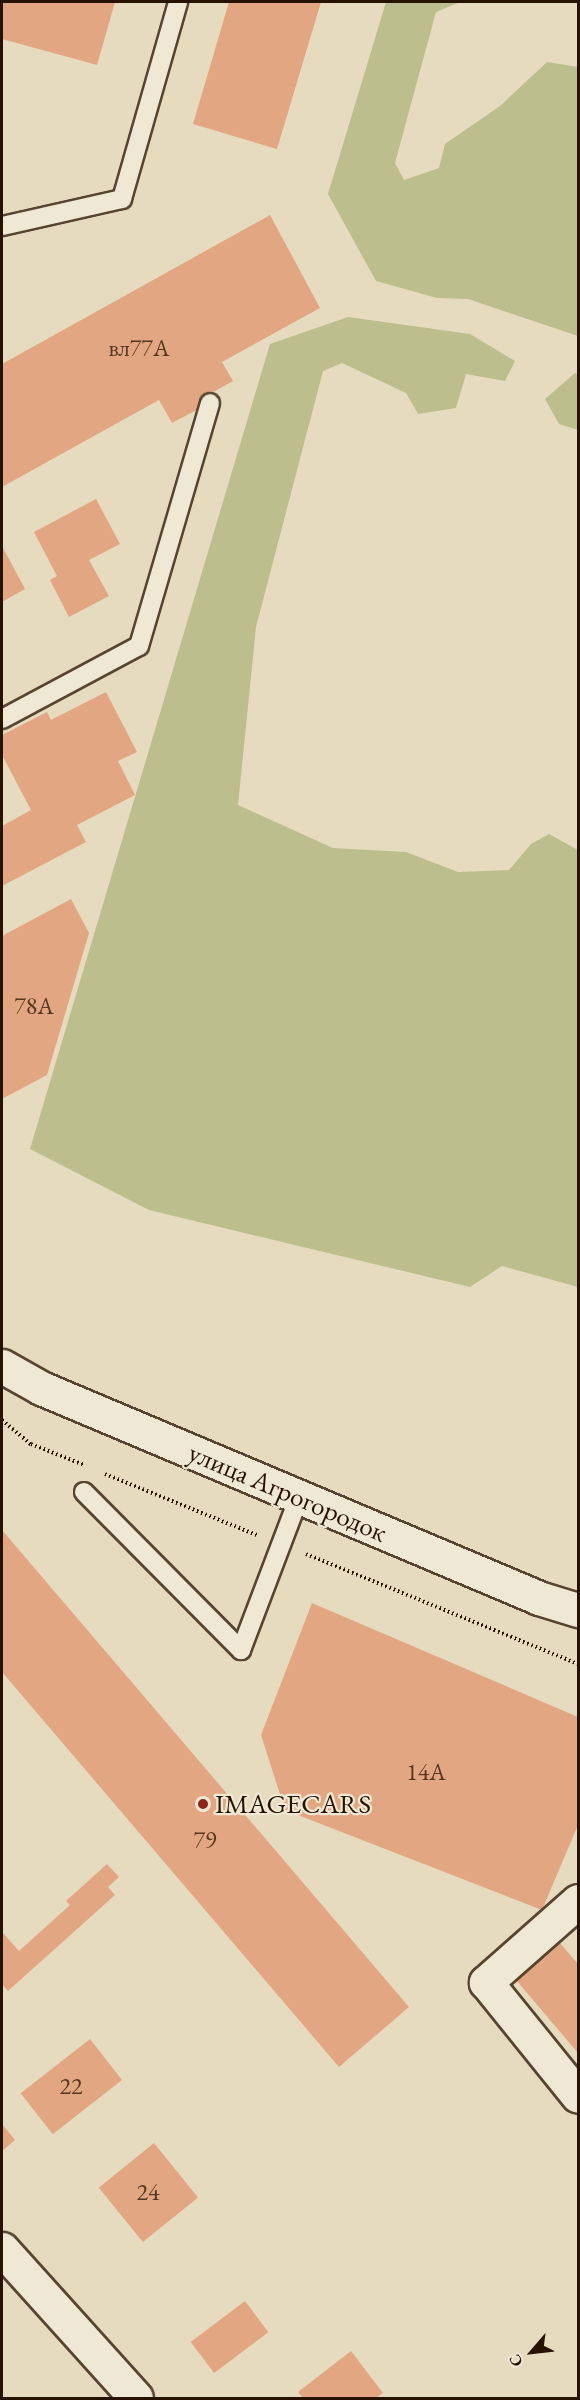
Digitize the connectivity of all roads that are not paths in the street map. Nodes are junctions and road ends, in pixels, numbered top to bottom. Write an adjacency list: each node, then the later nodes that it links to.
1 (178, 2): 2 (lane)
2 (2, 226)
3 (210, 403): 4 (lane)
4 (2, 719)
5 (2, 1366): 7 (street, улица Агрогородок)
6 (84, 1492): 7 (lane)
7 (299, 1497): 8 (street, улица Агрогородок)
8 (579, 1610)
9 (579, 1901): 10 (street)
10 (579, 2096)
11 (2, 2249): 12 (street)
12 (136, 2398)

